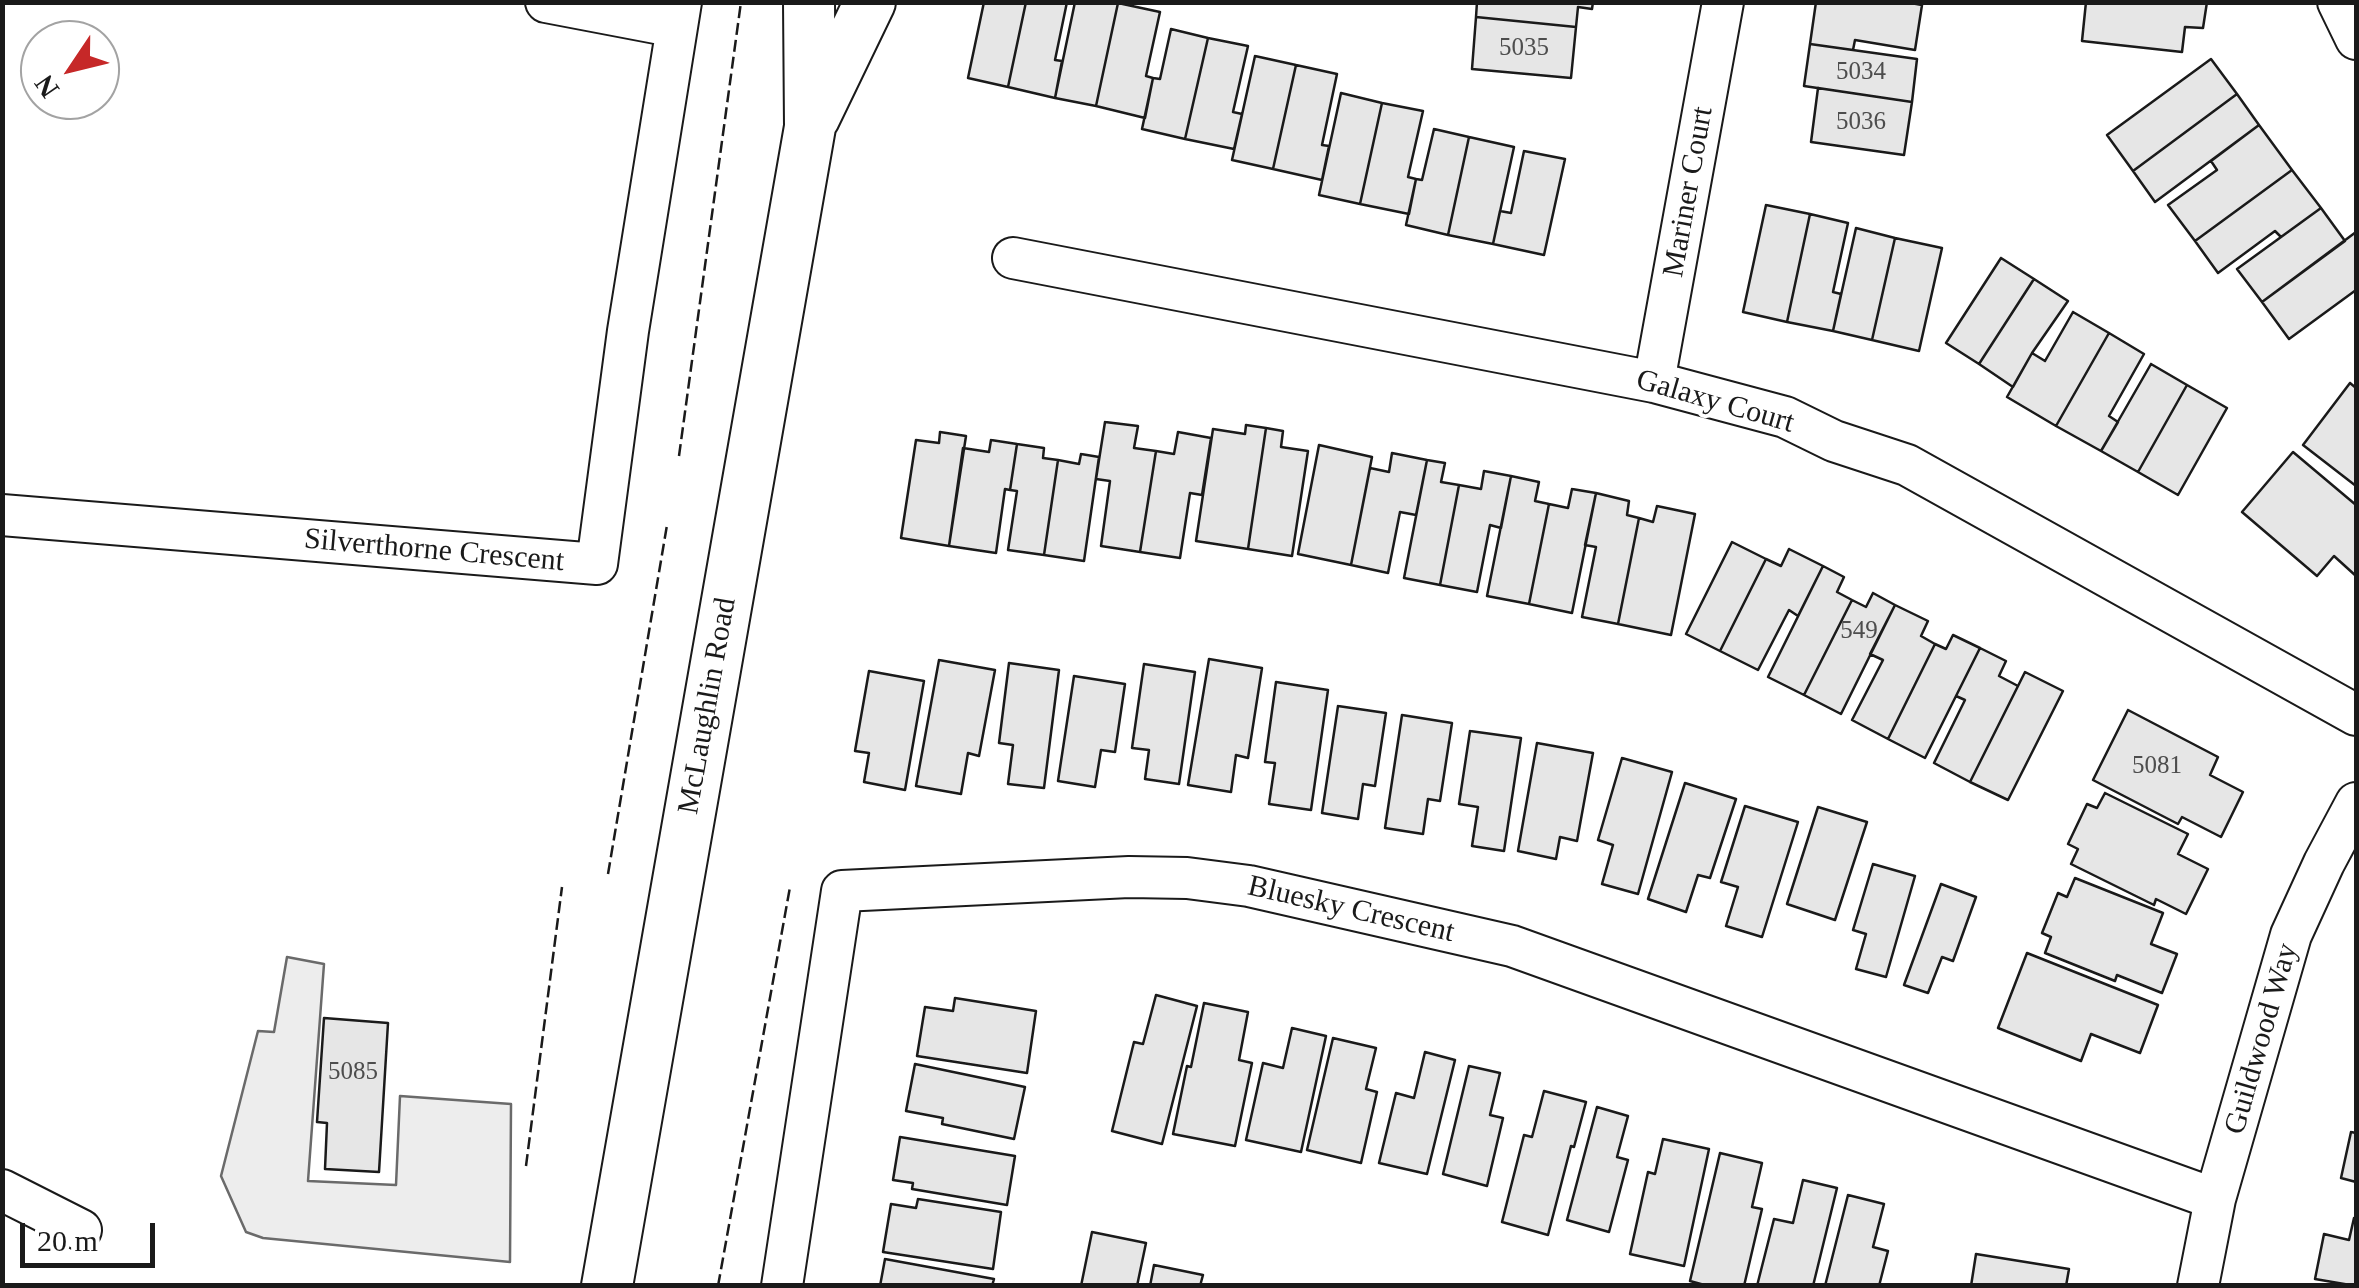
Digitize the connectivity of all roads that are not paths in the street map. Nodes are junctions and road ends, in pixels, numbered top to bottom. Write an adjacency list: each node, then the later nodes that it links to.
1 (546, 2): 6 (street)
2 (809, 2): 8 (street, McLaughlin Road)
3 (870, 2): 8 (street, McLaughlin Road)
4 (1723, 2): 10 (street, Mariner Court)
5 (2338, 2): 7 (street)
6 (679, 15): 11 (street, Silverthorne Crescent)
7 (2356, 39)
8 (810, 127): 17 (street, McLaughlin Road)
9 (1014, 258): 10 (street, Galaxy Court)
10 (1654, 382): 12 (street, Galaxy Court)
11 (2, 515)
12 (2356, 715)
13 (2356, 803): 15 (street, Guildwood Way)
14 (2, 1190): 16 (street)
15 (2215, 1199): 18 (street, Bluesky Crescent); 19 (street, Guildwood Way)
16 (82, 1230)
17 (607, 1286)
18 (782, 1286)
19 (2198, 1286)

